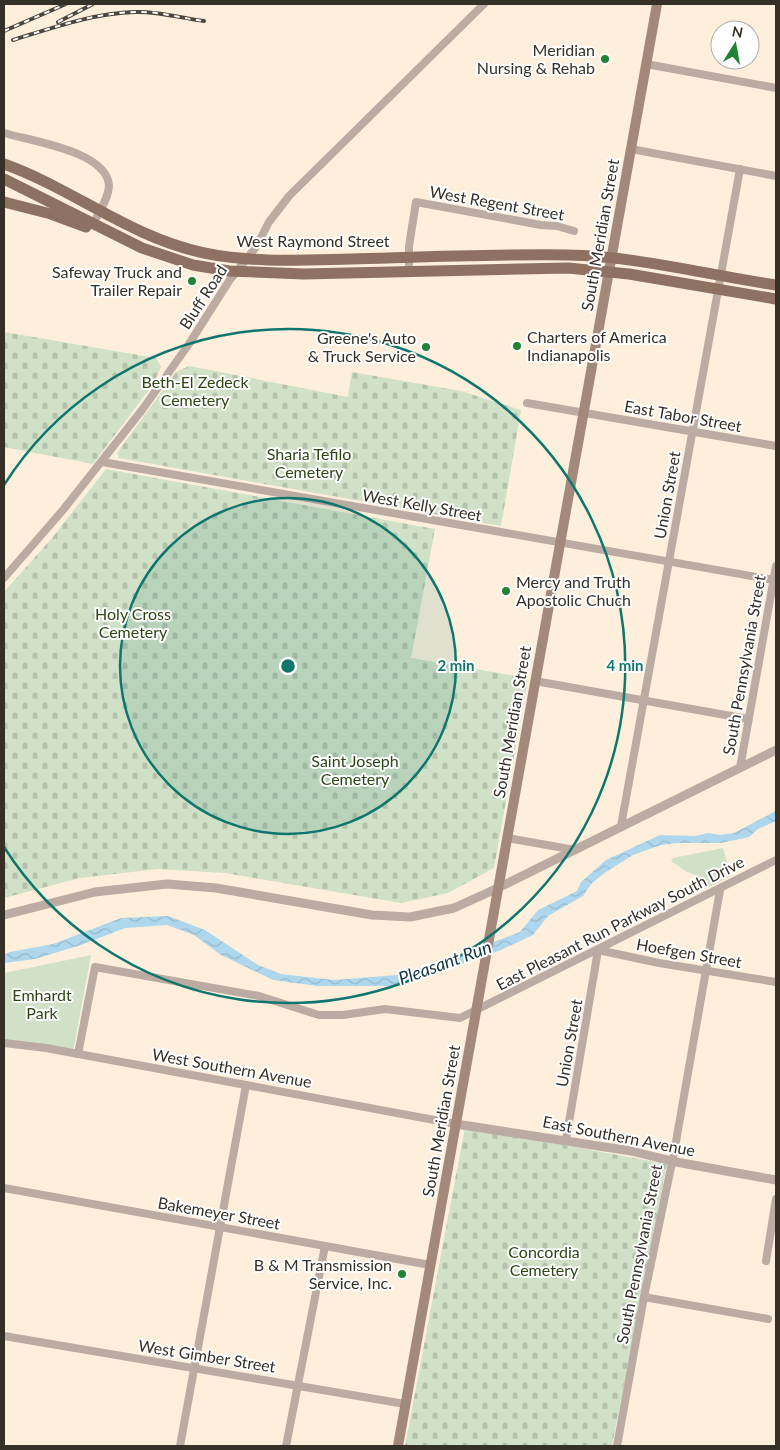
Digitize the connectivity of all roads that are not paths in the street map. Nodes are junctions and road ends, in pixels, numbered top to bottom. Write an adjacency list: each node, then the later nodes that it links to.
1 (484, 4): 18 (street, Bluff Road)
2 (657, 4): 3 (main road, South Meridian Street)
3 (646, 64): 4 (street); 6 (main road, South Meridian Street)
4 (776, 88)
5 (4, 133): 12 (street)
6 (631, 150): 8 (street); 17 (main road, South Meridian Street)
7 (4, 164): 12 (main road, West Raymond Street)
8 (740, 169): 9 (street); 22 (street, Union Street)
9 (776, 176)
10 (4, 179): 13 (main road, West Raymond Street)
11 (4, 202): 15 (main road)
12 (99, 212): 13 (street); 18 (main road, West Raymond Street)
13 (93, 224): 15 (main road, West Raymond Street)
14 (574, 231): 16 (street, West Regent Street)
15 (116, 237): 20 (main road, West Raymond Street)
16 (409, 258): 17 (main road, West Raymond Street); 18 (main road, West Raymond Street); 19 (street)
17 (612, 258): 21 (main road, South Meridian Street); 22 (main road, West Raymond Street)
18 (246, 259): 20 (street, Bluff Road)
19 (409, 271): 20 (main road, West Raymond Street); 21 (main road, West Raymond Street)
20 (235, 272): 30 (street, Bluff Road)
21 (610, 272): 24 (main road, West Raymond Street); 27 (main road, South Meridian Street)
22 (721, 276): 23 (main road, West Raymond Street); 24 (street, Union Street)
23 (776, 285)
24 (718, 290): 25 (main road, West Raymond Street); 28 (street, Union Street)
25 (776, 299)
26 (527, 403): 27 (street, East Tabor Street)
27 (584, 413): 28 (street, East Tabor Street); 31 (main road, South Meridian Street)
28 (692, 432): 29 (street, East Tabor Street); 32 (street, Union Street)
29 (776, 446)
30 (102, 462): 31 (street, West Kelly Street); 34 (street, Bluff Road)
31 (561, 543): 32 (street, West Kelly Street); 36 (main road, South Meridian Street)
32 (669, 562): 35 (street, West Kelly Street); 37 (street, Union Street)
33 (776, 566): 35 (street, South Pennsylvania Street)
34 (4, 578)
35 (774, 580): 38 (street, South Pennsylvania Street)
36 (535, 681): 37 (street); 42 (main road, South Meridian Street)
37 (644, 701): 38 (street); 41 (street, Union Street)
38 (748, 719): 40 (street, South Pennsylvania Street)
39 (776, 750): 40 (street)
40 (740, 768): 41 (street)
41 (621, 826): 43 (street)
42 (507, 838): 43 (street); 45 (main road, South Meridian Street)
43 (575, 850): 45 (street)
44 (776, 860): 46 (street, East Pleasant Run Parkway South Drive)
45 (498, 888): 47 (street); 51 (main road, South Meridian Street)
46 (720, 890): 48 (street, East Pleasant Run Parkway South Drive); 49 (street, South Pennsylvania Street)
47 (4, 915)
48 (598, 950): 49 (street, Hoefgen Street); 51 (street, East Pleasant Run Parkway South Drive); 56 (street, Union Street)
49 (706, 970): 50 (street, Hoefgen Street); 57 (street, South Pennsylvania Street)
50 (776, 982)
51 (476, 1011): 53 (street, East Pleasant Run Parkway South Drive); 55 (main road, South Meridian Street)
52 (4, 1043): 53 (street, West Southern Avenue)
53 (78, 1054): 54 (street, West Southern Avenue)
54 (246, 1085): 55 (street, West Southern Avenue); 61 (street)
55 (456, 1124): 56 (street, East Southern Avenue); 64 (main road, South Meridian Street)
56 (566, 1140): 57 (street, East Southern Avenue)
57 (671, 1160): 58 (street, East Southern Avenue); 65 (street, South Pennsylvania Street)
58 (776, 1177)
59 (4, 1188): 61 (street, Bakemeyer Street)
60 (776, 1199): 63 (street)
61 (220, 1227): 62 (street, Bakemeyer Street); 68 (street)
62 (325, 1246): 64 (street, Bakemeyer Street); 69 (street)
63 (766, 1261)
64 (430, 1265): 70 (main road, South Meridian Street)
65 (644, 1297): 66 (street); 74 (street, South Pennsylvania Street)
66 (768, 1319)
67 (4, 1336): 68 (street, West Gimber Street)
68 (195, 1367): 69 (street, West Gimber Street); 71 (street)
69 (298, 1385): 70 (street, West Gimber Street); 72 (street)
70 (405, 1404): 73 (main road, South Meridian Street)
71 (180, 1446)
72 (286, 1446)
73 (398, 1446)
74 (616, 1446)

